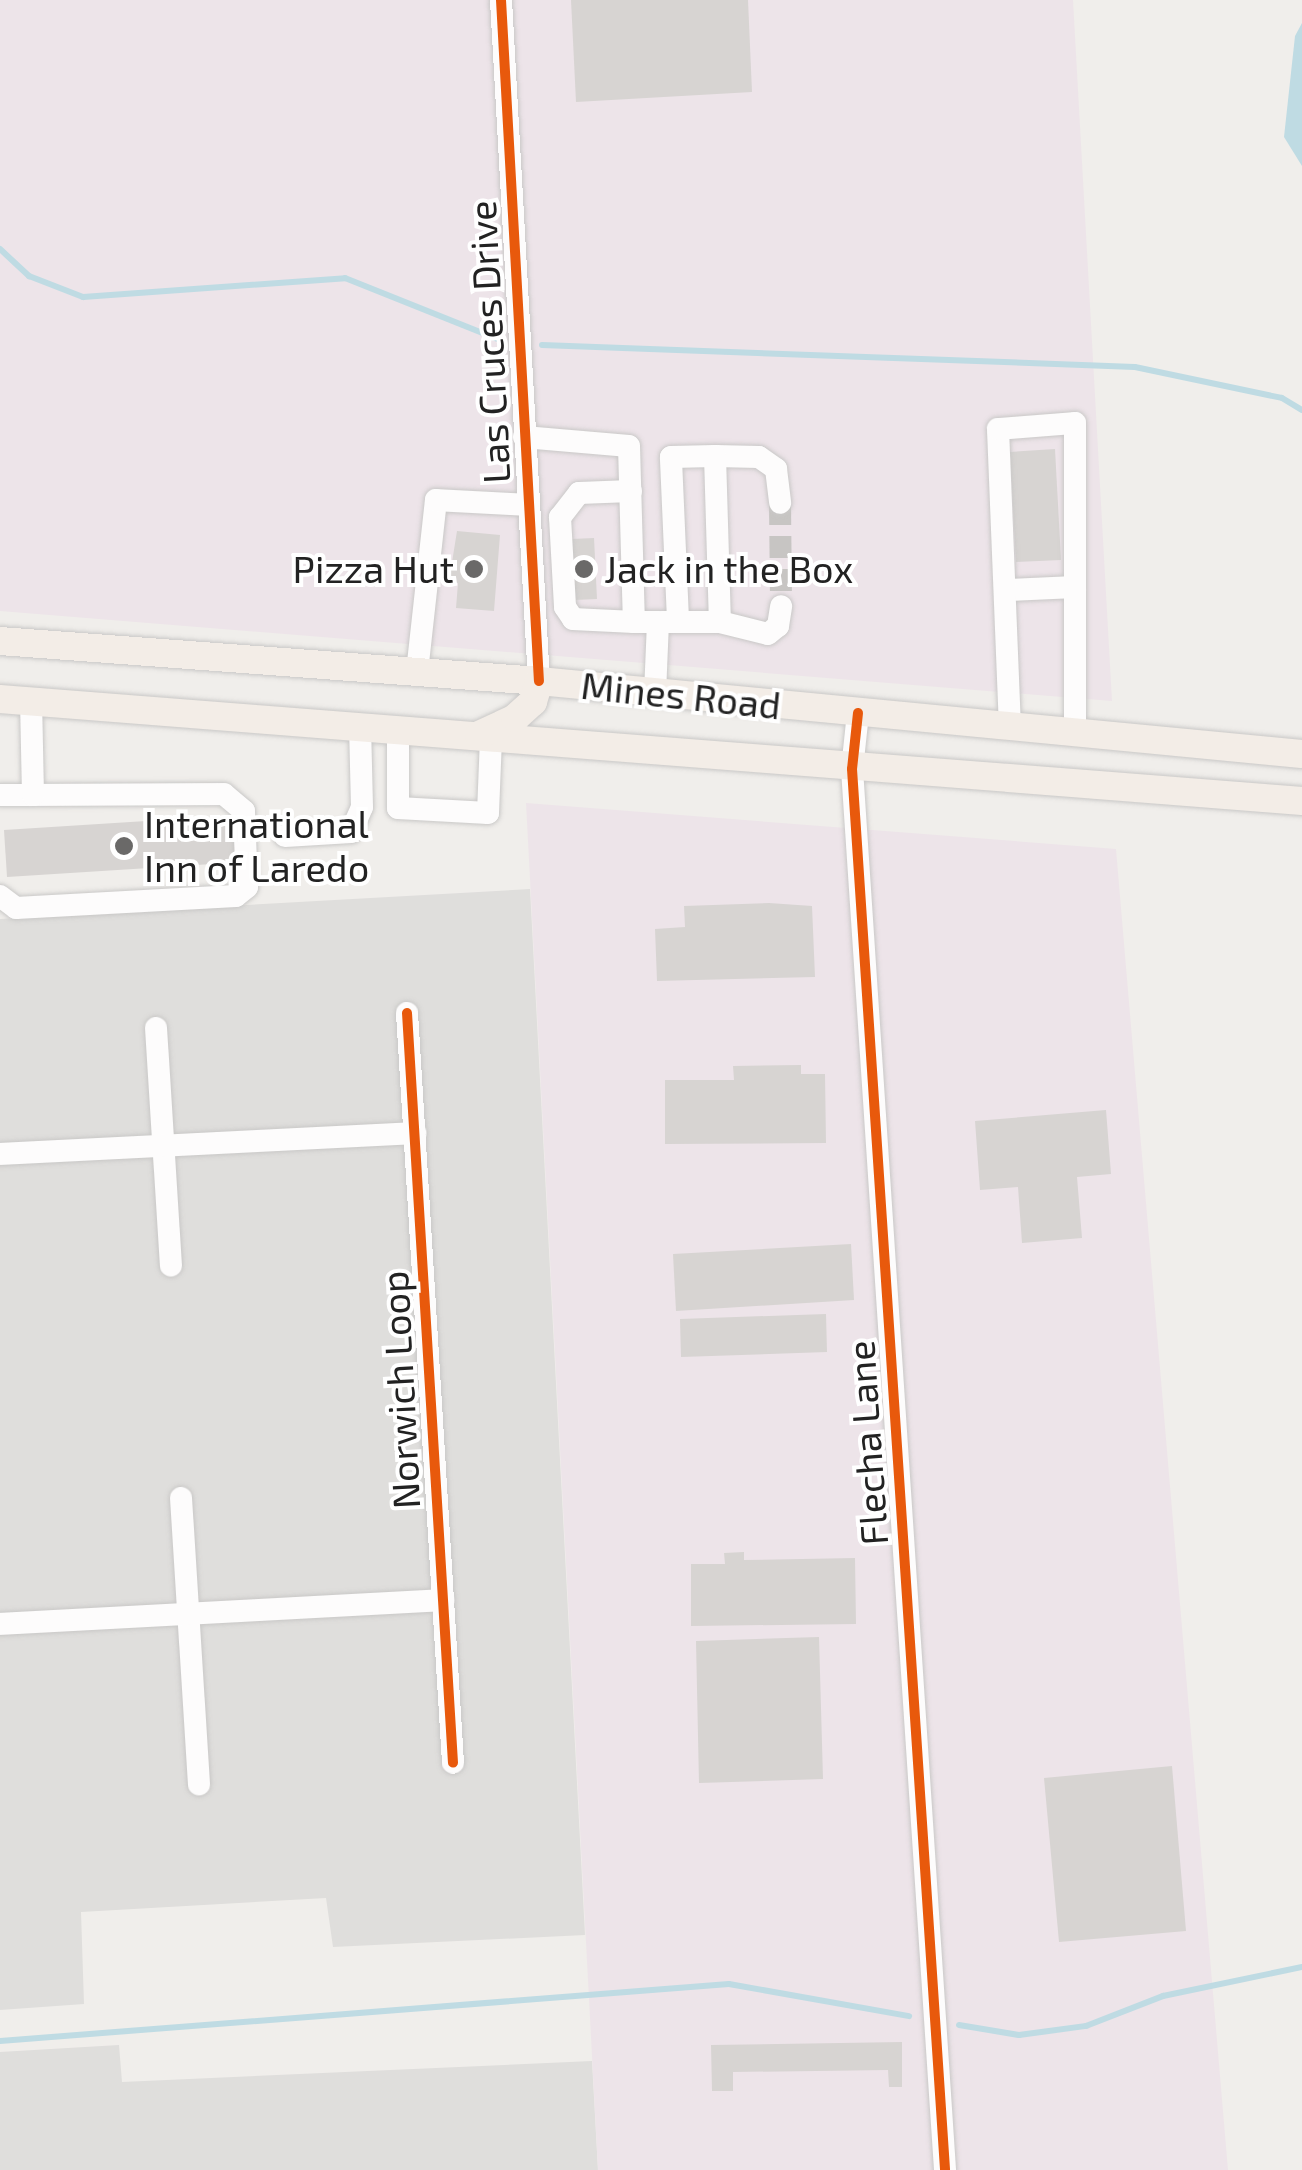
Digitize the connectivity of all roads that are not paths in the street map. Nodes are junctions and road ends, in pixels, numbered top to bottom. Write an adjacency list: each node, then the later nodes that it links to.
1 (501, 0): 2 (street, Las Cruces Drive)
2 (524, 436): 3 (street); 8 (street, Las Cruces Drive)
3 (629, 446): 5 (street); 6 (street)
4 (714, 456): 5 (street); 7 (street); 13 (street)
5 (671, 457): 12 (street)
6 (630, 491): 12 (street); 12 (street)
7 (780, 503)
8 (528, 505): 15 (street); 16 (street, Las Cruces Drive)
9 (1075, 587): 10 (street); 10 (street); 24 (street)
10 (1009, 590): 22 (street)
11 (781, 606): 13 (street)
12 (656, 622): 13 (street); 17 (street)
13 (720, 622)
14 (0, 640): 15 (main road, Mines Road)
15 (417, 672): 16 (main road, Mines Road)
16 (539, 681): 17 (main road, Mines Road); 25 (main road)
17 (655, 693): 20 (main road, Mines Road)
18 (0, 699): 19 (main road, Mines Road)
19 (31, 701): 21 (main road, Mines Road); 28 (street)
20 (858, 713): 22 (main road, Mines Road); 27 (street, Flecha Lane)
21 (360, 726): 23 (main road, Mines Road); 31 (street)
22 (1010, 728): 24 (main road, Mines Road)
23 (398, 730): 25 (main road, Mines Road); 25 (street)
24 (1075, 734): 26 (main road, Mines Road)
25 (485, 736): 27 (main road, Mines Road)
26 (1302, 754)
27 (852, 769): 30 (main road, Mines Road); 45 (street, Flecha Lane)
28 (33, 795): 29 (street); 32 (street)
29 (0, 796)
30 (1302, 801)
31 (284, 836)
32 (0, 896)
33 (408, 1013): 35 (street, Norwich Loop)
34 (156, 1028): 36 (street)
35 (415, 1133): 36 (street); 40 (street, Norwich Loop)
36 (164, 1146): 37 (street); 38 (street)
37 (0, 1154)
38 (171, 1266)
39 (182, 1498): 41 (street)
40 (443, 1600): 41 (street); 43 (street, Norwich Loop)
41 (188, 1614): 42 (street); 44 (street)
42 (0, 1624)
43 (453, 1763)
44 (199, 1784)
45 (945, 2170)

